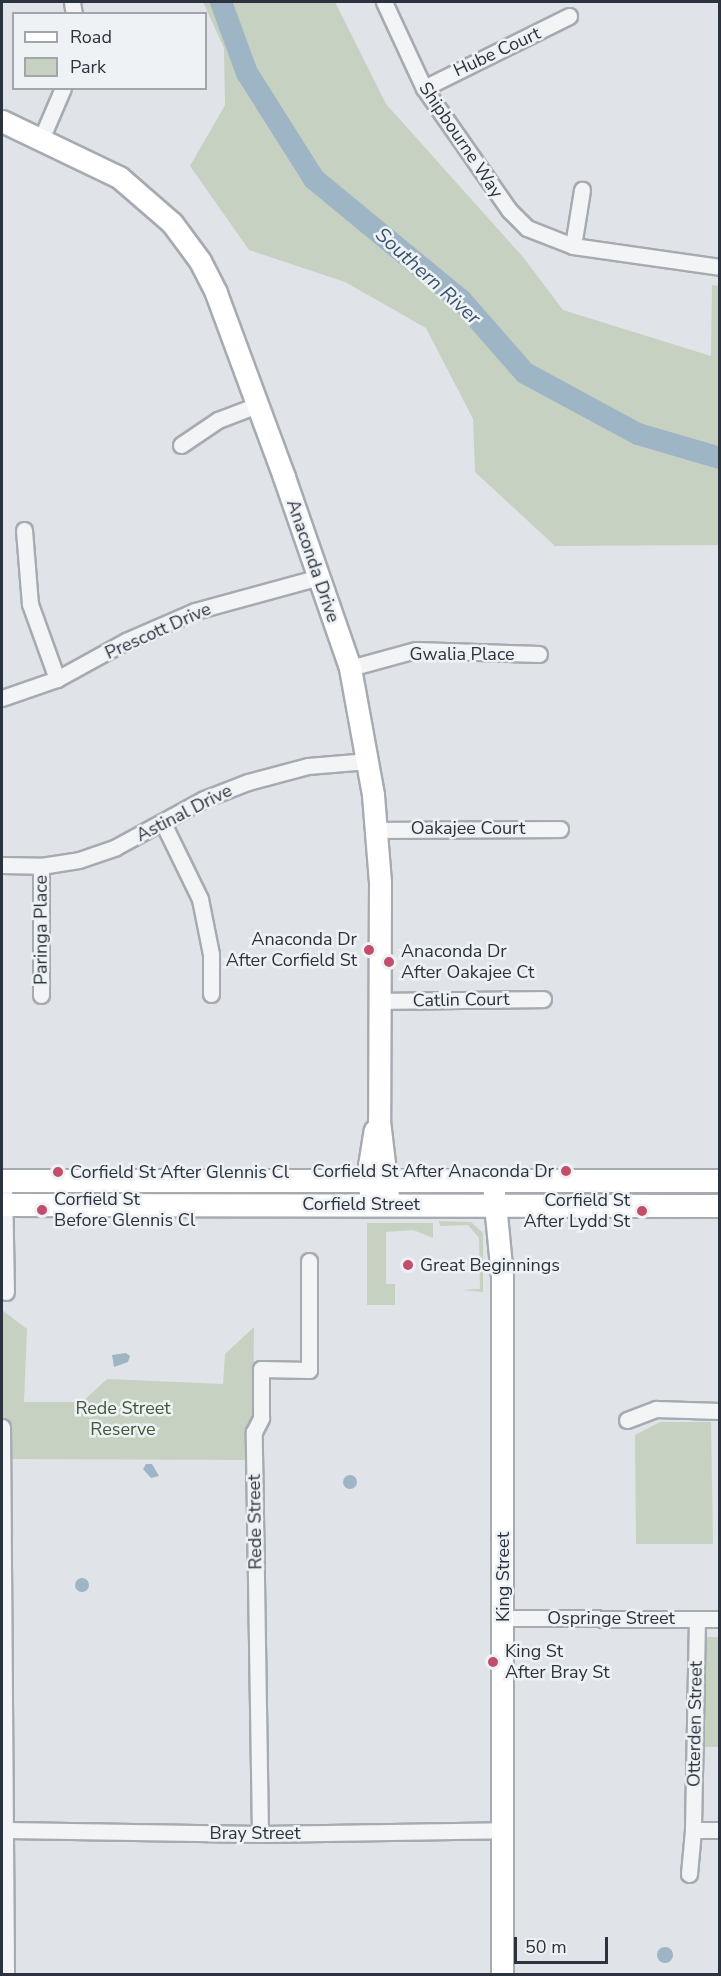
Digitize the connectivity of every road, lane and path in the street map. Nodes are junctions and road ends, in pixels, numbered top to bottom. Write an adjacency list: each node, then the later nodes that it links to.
1 (384, 2): 3 (street, Shipbourne Way)
2 (569, 16): 3 (street, Hube Court)
3 (424, 88): 8 (street, Shipbourne Way)
4 (62, 90): 6 (street)
5 (2, 121): 6 (main road, Anaconda Drive)
6 (42, 138): 10 (main road, Anaconda Drive)
7 (582, 190): 8 (street)
8 (573, 246): 9 (street, Shipbourne Way)
9 (720, 267)
10 (257, 405): 11 (street); 13 (main road, Anaconda Drive)
11 (181, 445)
12 (24, 530): 16 (street)
13 (319, 577): 15 (main road, Anaconda Drive); 16 (street, Prescott Drive)
14 (539, 654): 15 (street, Gwalia Place)
15 (350, 668): 18 (main road, Anaconda Drive)
16 (57, 680): 17 (street, Prescott Drive)
17 (2, 698)
18 (368, 761): 19 (street, Astinal Drive); 21 (main road, Anaconda Drive)
19 (163, 823): 23 (street, Astinal Drive); 24 (street)
20 (560, 829): 21 (street, Oakajee Court)
21 (377, 830): 27 (main road, Anaconda Drive)
22 (2, 865): 23 (street, Astinal Drive)
23 (41, 866): 25 (street, Paringa Place)
24 (211, 994)
25 (41, 995)
26 (543, 999): 27 (street, Catlin Court)
27 (380, 1001): 30 (main road, Anaconda Drive)
28 (3, 1181): 30 (main road, Corfield Street); 32 (street)
29 (720, 1181): 31 (main road, Corfield Street)
30 (379, 1193): 31 (main road, Corfield Street); 32 (main road, Corfield Street)
31 (503, 1195): 33 (main road, Corfield Street); 39 (main road, King Street)
32 (3, 1205): 35 (street)
33 (720, 1206)
34 (309, 1261): 46 (street, Rede Street)
35 (6, 1292)
36 (720, 1411): 37 (street)
37 (627, 1420)
38 (3, 1428): 42 (street)
39 (503, 1618): 40 (street, Ospringe Street); 43 (main road, King Street)
40 (697, 1619): 41 (street, Ospringe Street); 44 (street, Otterden Street)
41 (720, 1619)
42 (7, 1830): 46 (street, Bray Street); 48 (street)
43 (504, 1830): 46 (street, Bray Street); 49 (main road, King Street)
44 (693, 1830): 45 (street); 47 (street, Otterden Street)
45 (720, 1830)
46 (260, 1834)
47 (689, 1874)
48 (6, 1974)
49 (502, 1974)

